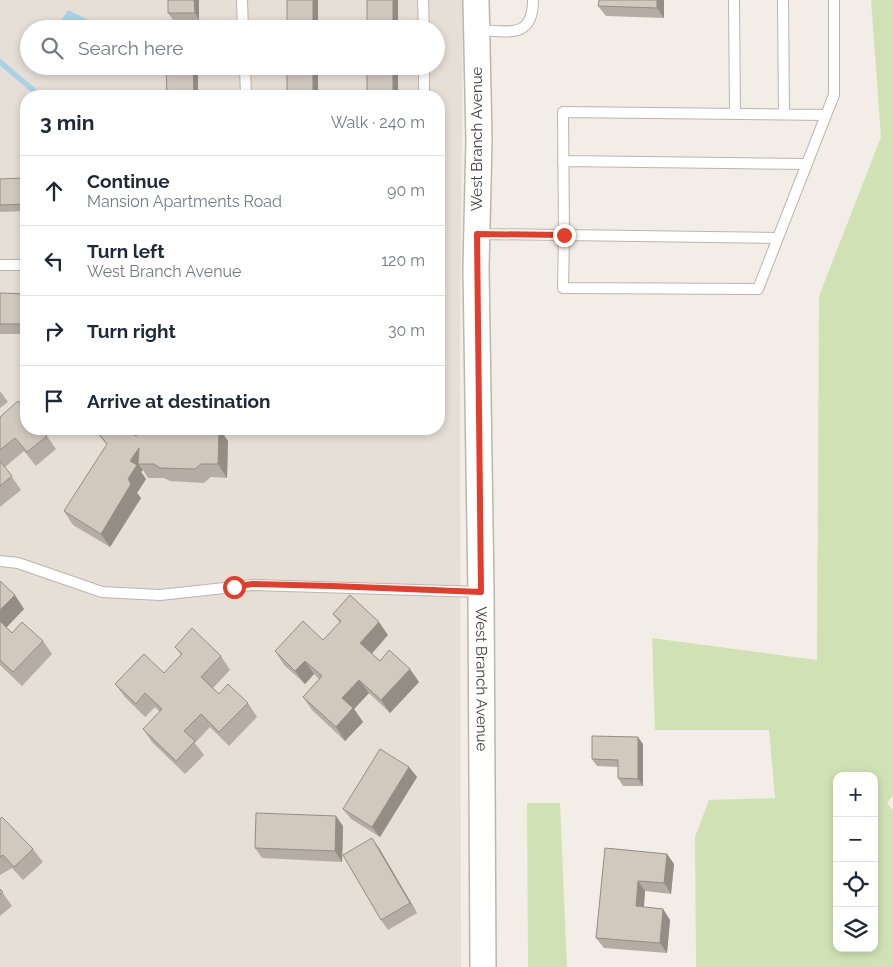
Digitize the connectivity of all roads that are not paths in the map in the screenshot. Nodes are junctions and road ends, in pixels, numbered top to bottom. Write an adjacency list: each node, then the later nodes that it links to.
1 (242, 0): 8 (lane)
2 (423, 0): 9 (lane)
3 (476, 0): 10 (street, West Branch Avenue)
4 (533, 0): 10 (lane)
5 (734, 0): 15 (lane)
6 (784, 0): 16 (lane)
7 (834, 0): 17 (lane)
8 (243, 20)
9 (424, 20)
10 (477, 30): 20 (street, West Branch Avenue)
11 (245, 75): 13 (lane)
12 (424, 75): 14 (lane)
13 (246, 90)
14 (424, 90)
15 (735, 113): 16 (lane); 18 (lane)
16 (784, 114): 17 (lane)
17 (826, 114): 19 (lane)
18 (563, 161): 19 (lane); 21 (lane)
19 (806, 164): 22 (lane)
20 (477, 234): 21 (lane); 26 (street, West Branch Avenue)
21 (564, 235): 22 (lane); 22 (lane)
22 (777, 238)
23 (0, 265): 24 (lane)
24 (20, 265)
25 (0, 561): 26 (lane)
26 (481, 592): 27 (street, West Branch Avenue)
27 (483, 967)

